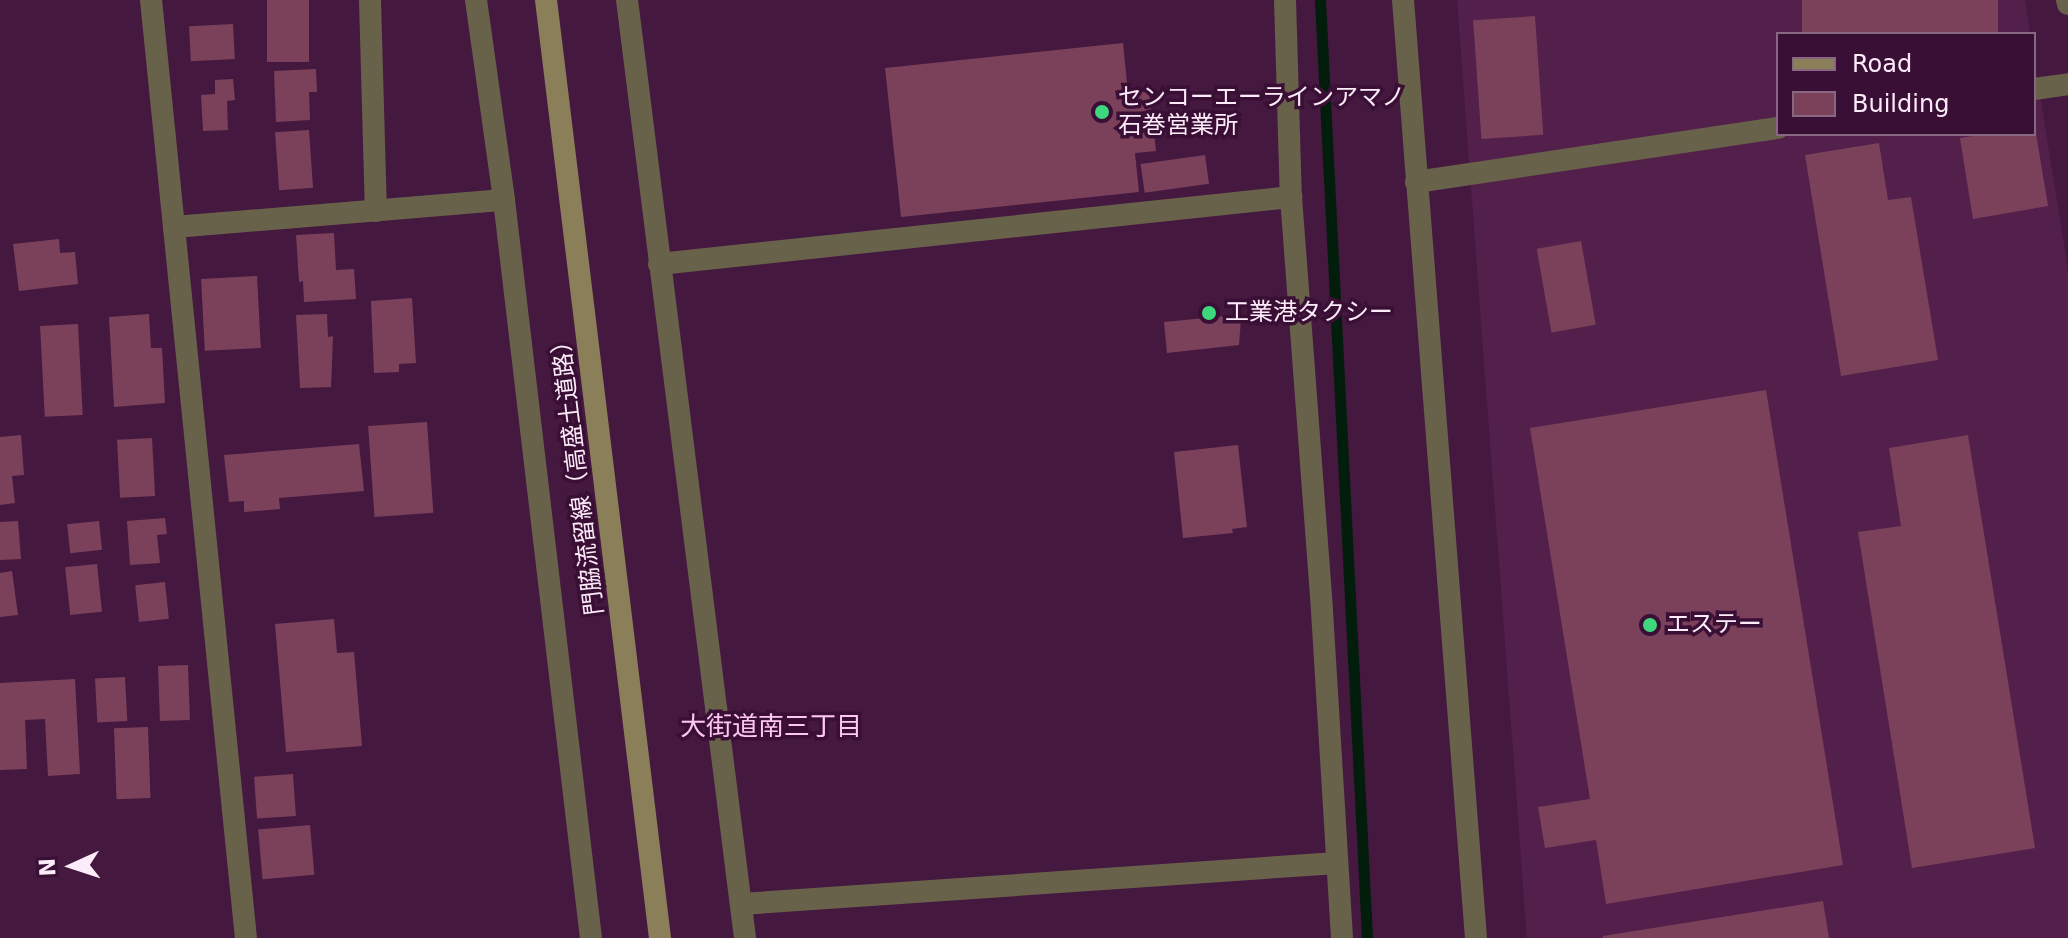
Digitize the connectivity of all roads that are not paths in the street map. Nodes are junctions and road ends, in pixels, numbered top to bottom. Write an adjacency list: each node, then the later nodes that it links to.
1 (151, 0): 15 (street)
2 (370, 0): 14 (street)
3 (476, 0): 13 (street)
4 (546, 0): 21 (main road, 門脇流留線（高盛土道路）)
5 (627, 0): 16 (street)
6 (1285, 0): 12 (street)
7 (1403, 0): 11 (street)
8 (2068, 84): 9 (street)
9 (2036, 89)
10 (1776, 128): 11 (street)
11 (1416, 182): 24 (street)
12 (1291, 197): 16 (street); 17 (street)
13 (504, 200): 14 (street); 20 (street)
14 (376, 211): 15 (street)
15 (174, 227): 19 (street)
16 (659, 264): 18 (street)
17 (1337, 863): 18 (street); 23 (street)
18 (741, 904): 22 (street)
19 (246, 938)
20 (591, 938)
21 (660, 938)
22 (745, 938)
23 (1342, 938)
24 (1476, 938)

